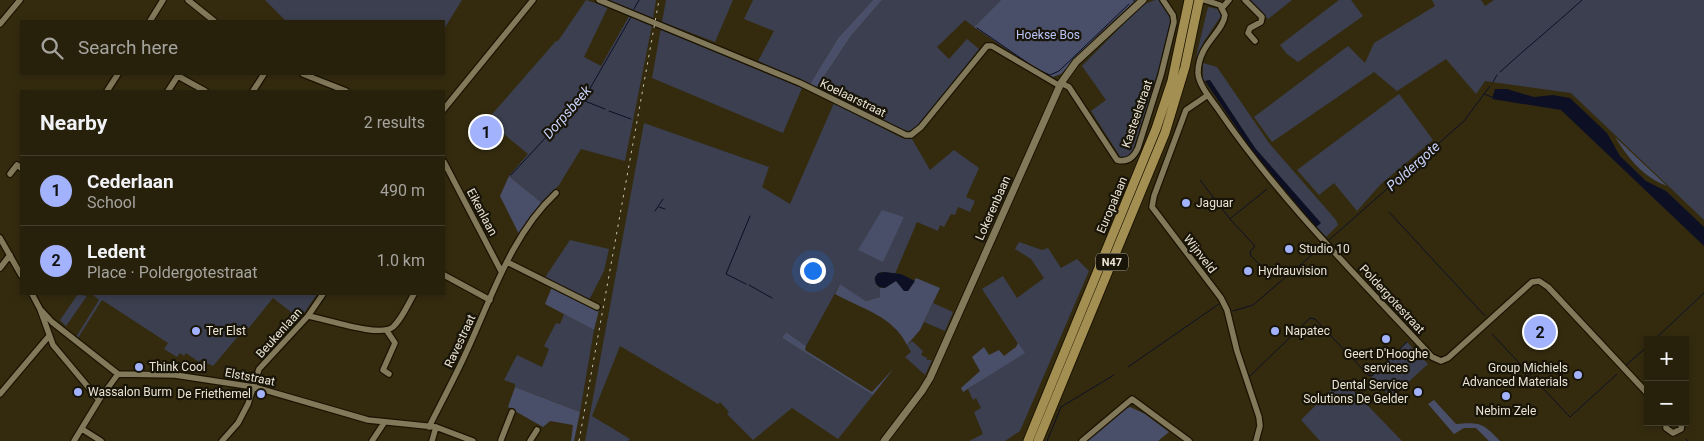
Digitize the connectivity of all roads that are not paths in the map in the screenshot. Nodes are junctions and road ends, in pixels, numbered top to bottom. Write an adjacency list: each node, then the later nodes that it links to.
1 (20, 0): 17 (street)
2 (163, 0): 15 (street)
3 (188, 0): 16 (street)
4 (533, 0): 30 (street)
5 (600, 0): 23 (street, Koelaarstraat)
6 (1143, 0): 23 (street, Lokerenbaan)
7 (1163, 0): 23 (street, Kasteelstraat)
8 (1189, 0): 74 (highway, Europalaan / N47)
9 (1199, 0): 75 (highway, Europalaan / N47)
10 (1204, 0): 13 (street)
11 (1229, 0): 14 (street)
12 (1245, 0): 18 (street)
13 (1219, 1): 14 (street)
14 (1223, 7): 29 (street, Poldergotestraat)
15 (151, 20)
16 (212, 20)
17 (0, 24)
18 (1255, 41)
19 (117, 75): 24 (street)
20 (179, 75): 25 (street); 26 (street)
21 (263, 75): 27 (street)
22 (306, 75): 28 (street)
23 (1060, 85): 73 (street, Lokerenbaan)
24 (108, 90)
25 (169, 90)
26 (203, 90)
27 (255, 90)
28 (343, 90)
29 (1208, 95): 55 (street, Poldergotestraat); 78 (street, Wijnveld)
30 (445, 108)
31 (445, 164): 39 (street, Eikenlaan)
32 (20, 167): 33 (street)
33 (10, 174)
34 (556, 194): 37 (street, Ravestraat)
35 (0, 238): 36 (street)
36 (10, 255): 38 (street); 40 (street)
37 (507, 262): 39 (street, Ravestraat); 46 (street)
38 (0, 268)
39 (502, 271): 45 (street, Ravestraat)
40 (20, 273)
41 (445, 276): 45 (street)
42 (33, 295): 47 (street)
43 (322, 295): 48 (street, Beukenlaan)
44 (413, 295): 50 (street)
45 (490, 300): 62 (street, Ravestraat)
46 (597, 306)
47 (40, 309): 49 (street); 51 (street)
48 (308, 316): 50 (street); 54 (street, Beukenlaan)
49 (54, 323): 51 (street); 52 (street)
50 (386, 331): 53 (street)
51 (49, 336): 56 (street); 57 (street)
52 (118, 374): 54 (street, Elststraat); 57 (street)
53 (389, 374)
54 (254, 387): 59 (street, Elststraat); 68 (street, Beukenlaan)
55 (1644, 390)
56 (0, 394)
57 (99, 400): 63 (street)
58 (512, 412): 65 (street)
59 (384, 423): 62 (street, Elststraat); 69 (street)
60 (1666, 426): 61 (street)
61 (1681, 426)
62 (432, 427): 70 (street, Ravestraat); 71 (street, Elststraat)
63 (82, 429): 66 (street); 67 (street)
64 (537, 430): 72 (street)
65 (501, 440)
66 (74, 441)
67 (101, 441)
68 (222, 441)
69 (372, 441)
70 (432, 441)
71 (473, 441)
72 (530, 441)
73 (884, 441)
74 (1028, 441)
75 (1038, 441)
76 (1082, 441): 77 (street)
77 (1189, 441)
78 (1256, 441)

